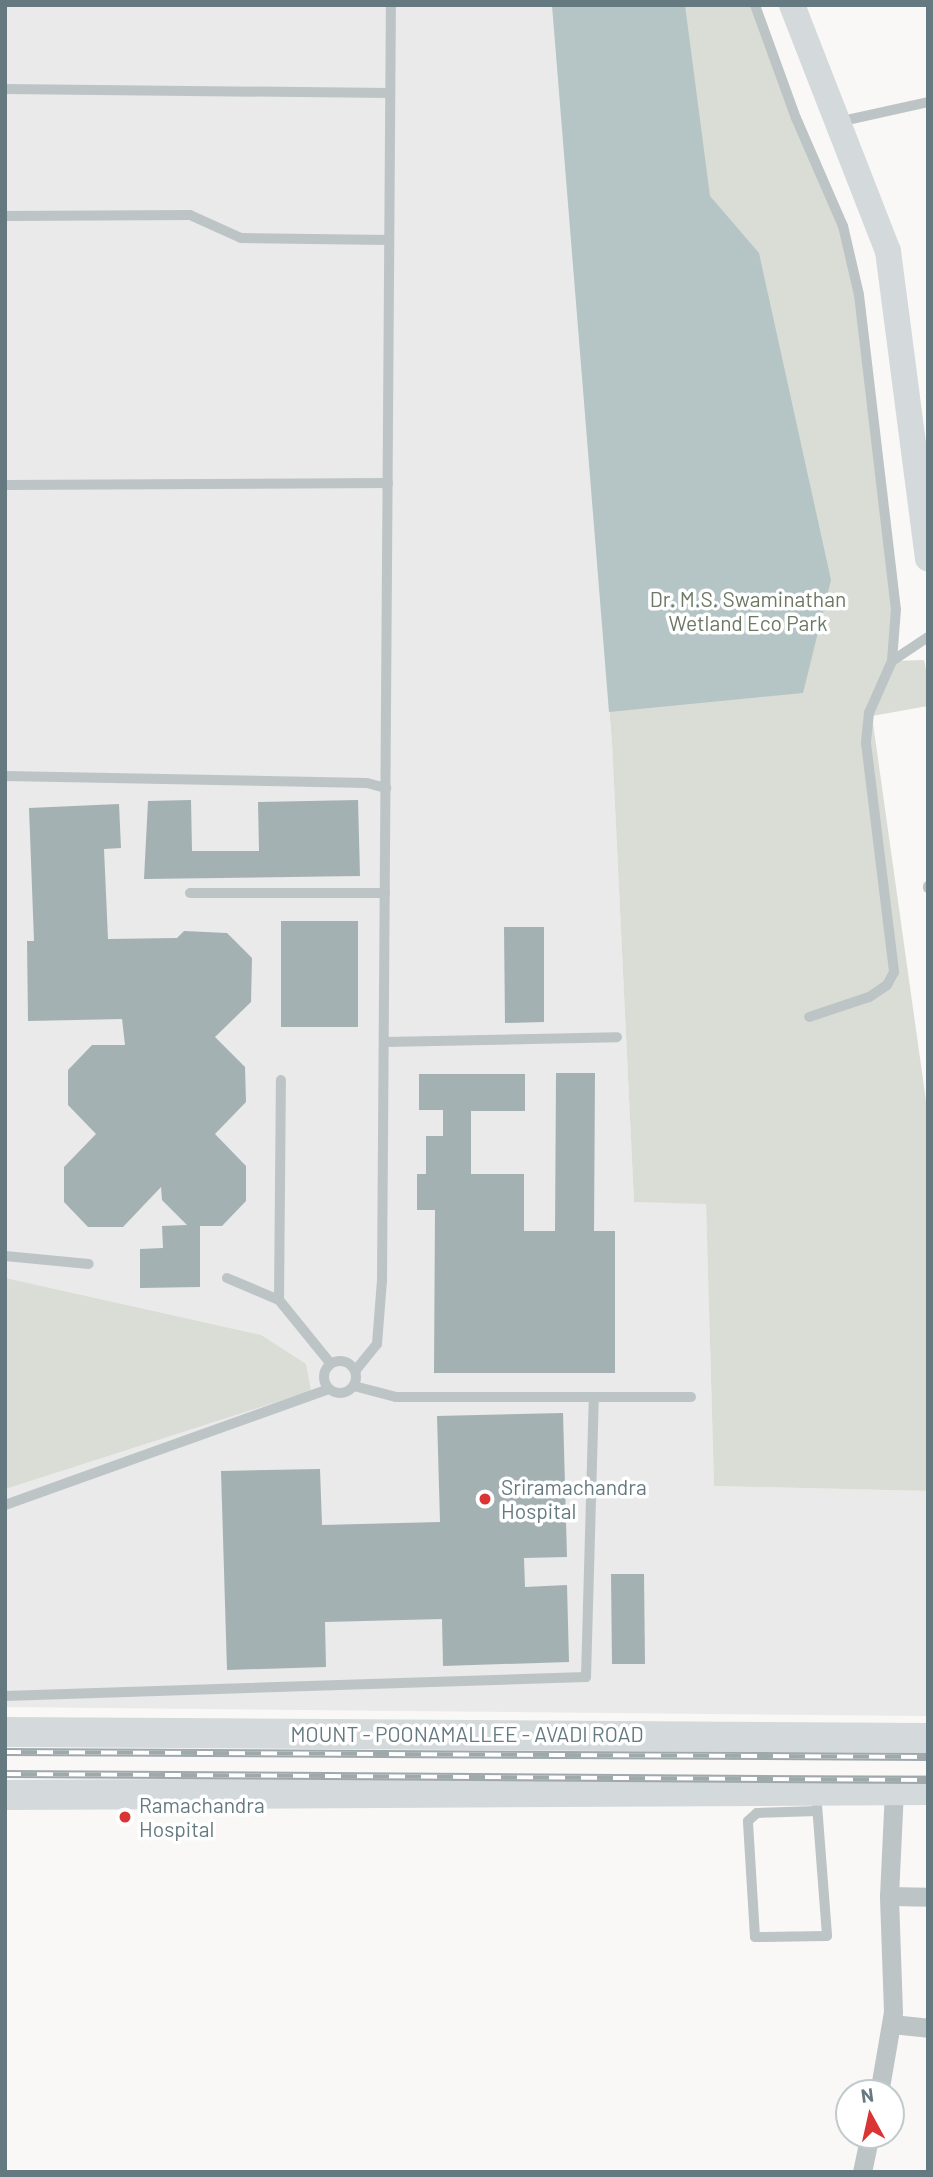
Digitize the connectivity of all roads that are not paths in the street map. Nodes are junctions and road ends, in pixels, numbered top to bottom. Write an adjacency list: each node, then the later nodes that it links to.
1 (391, 5): 5 (lane)
2 (755, 5): 14 (lane)
3 (792, 5): 7 (street)
4 (5, 89): 5 (lane)
5 (390, 93): 9 (lane)
6 (928, 102): 7 (lane)
7 (838, 122): 12 (street)
8 (5, 216): 9 (lane)
9 (389, 240): 10 (lane)
10 (388, 483): 11 (lane); 16 (lane)
11 (5, 485)
12 (927, 552)
13 (928, 637): 14 (lane)
14 (892, 661): 19 (lane)
15 (5, 776): 16 (lane)
16 (386, 788): 18 (lane)
17 (190, 893): 18 (lane)
18 (385, 893): 21 (lane)
19 (809, 1017)
20 (617, 1037): 21 (lane)
21 (386, 1042): 28 (lane)
22 (281, 1080): 26 (lane)
23 (5, 1256): 24 (lane)
24 (89, 1264)
25 (227, 1278): 26 (lane)
26 (279, 1300): 27 (lane)
27 (331, 1364): 28 (lane); 30 (lane)
28 (355, 1371): 29 (lane)
29 (354, 1386): 30 (lane); 32 (lane)
30 (329, 1390): 33 (lane)
31 (691, 1396): 32 (lane)
32 (594, 1397): 34 (lane)
33 (5, 1505)
34 (5, 1696)
35 (5, 1732): 36 (main road, MOUNT - POONAMALLEE - AVADI ROAD)
36 (928, 1738)
37 (894, 1790): 38 (main road); 40 (main road); 41 (street)
38 (928, 1790)
39 (5, 1795): 40 (main road)
40 (816, 1801): 40 (lane)
41 (890, 1896): 42 (street); 43 (street)
42 (928, 1897)
43 (892, 2024): 44 (street); 45 (street)
44 (928, 2028)
45 (882, 2079)
46 (867, 2149): 47 (street)
47 (862, 2172)

